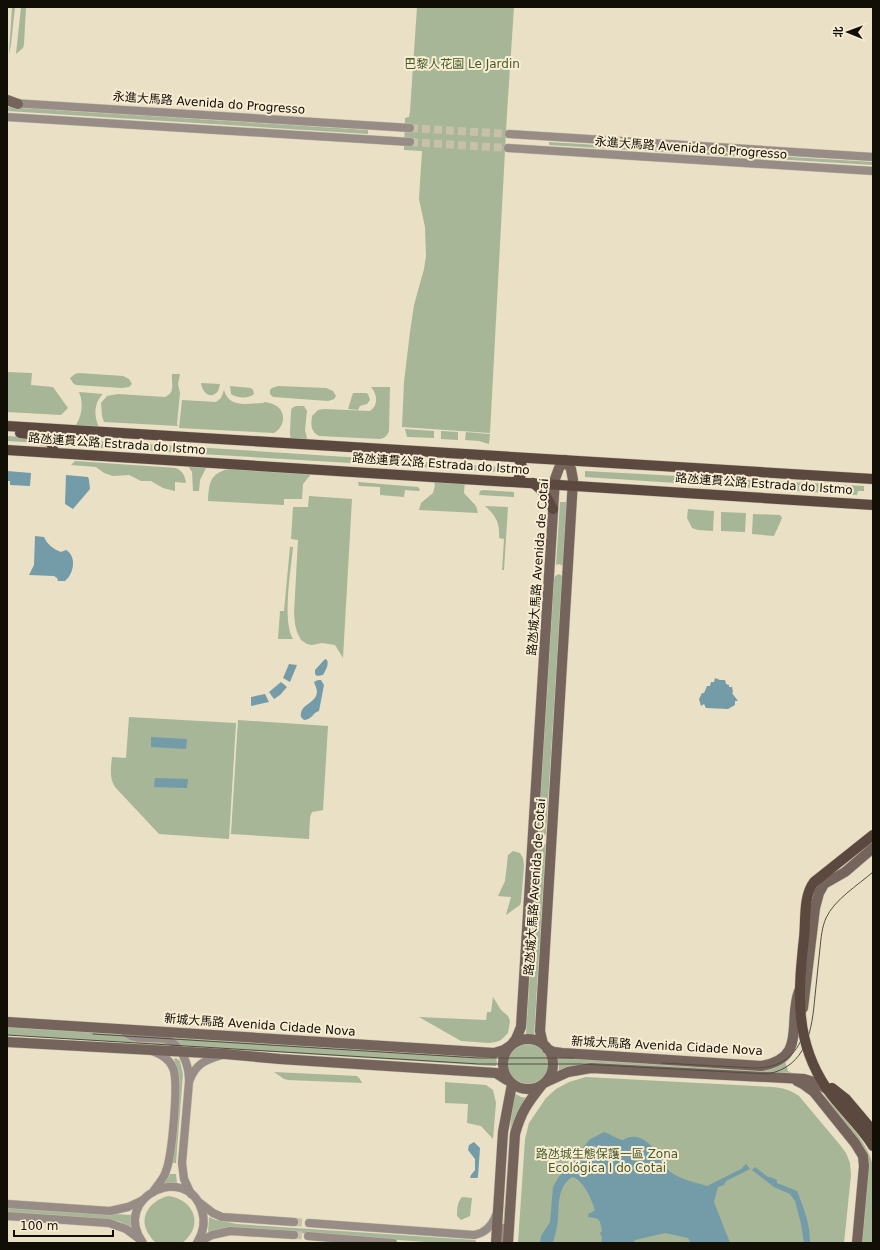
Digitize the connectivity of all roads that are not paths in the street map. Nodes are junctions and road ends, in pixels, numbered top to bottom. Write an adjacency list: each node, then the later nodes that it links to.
1 (7, 100): 3 (main road)
2 (7, 103): 3 (street, 永進大馬路 Avenida do Progresso)
3 (18, 104): 5 (street, 永進大馬路 Avenida do Progresso)
4 (7, 117): 7 (street)
5 (410, 128)
6 (509, 134): 9 (street, 永進大馬路 Avenida do Progresso)
7 (410, 142)
8 (508, 148): 10 (street, 永進大馬路 Avenida do Progresso)
9 (873, 157)
10 (873, 171)
11 (7, 426): 15 (main road); 16 (main road, 路氹連貫公路 Estrada do Istmo)
12 (7, 444): 14 (main road)
13 (7, 450): 14 (main road, 路氹連貫公路 Estrada do Istmo)
14 (29, 452): 15 (main road, 路氹連貫公路 Estrada do Istmo)
15 (54, 453): 19 (main road, 路氹連貫公路 Estrada do Istmo)
16 (518, 458): 17 (main road, 路氹連貫公路 Estrada do Istmo); 19 (main road)
17 (565, 460): 18 (main road, 路氹連貫公路 Estrada do Istmo); 21 (main road, 路氹城大馬路 Avenida de Cotai); 22 (main road, 路氹城大馬路 Avenida de Cotai)
18 (873, 479)
19 (516, 482): 20 (main road, 路氹連貫公路 Estrada do Istmo)
20 (533, 483): 21 (main road, 路氹連貫公路 Estrada do Istmo); 24 (main road)
21 (555, 484): 22 (main road, 路氹連貫公路 Estrada do Istmo); 24 (main road, 路氹城大馬路 Avenida de Cotai)
22 (573, 485): 23 (main road, 路氹連貫公路 Estrada do Istmo); 26 (main road, 路氹城大馬路 Avenida de Cotai)
23 (873, 504)
24 (553, 509): 25 (main road, 路氹城大馬路 Avenida de Cotai)
25 (549, 572): 26 (main road); 27 (main road, 路氹城大馬路 Avenida de Cotai)
26 (568, 573): 29 (main road, 路氹城大馬路 Avenida de Cotai)
27 (533, 835): 29 (main road); 36 (main road, 路氹城大馬路 Avenida de Cotai)
28 (873, 835): 31 (main road)
29 (552, 836): 37 (main road, 路氹城大馬路 Avenida de Cotai)
30 (873, 848): 32 (main road)
31 (800, 988): 32 (main road); 37 (main road, 新城大馬路 Avenida Cidade Nova)
32 (800, 1014): 44 (main road)
33 (7, 1022): 34 (main road, 新城大馬路 Avenida Cidade Nova)
34 (120, 1030): 36 (main road, 新城大馬路 Avenida Cidade Nova); 39 (street)
35 (7, 1042): 38 (main road)
36 (511, 1045): 37 (main road); 42 (main road)
37 (545, 1046): 43 (main road)
38 (150, 1050): 39 (main road); 48 (street)
39 (181, 1052): 40 (main road); 45 (street)
40 (225, 1054): 42 (main road); 45 (street)
41 (779, 1078): 43 (main road); 44 (main road); 68 (main road)
42 (510, 1082): 43 (main road); 56 (main road)
43 (543, 1084): 50 (main road)
44 (825, 1086): 47 (main road); 49 (main road)
45 (188, 1089): 46 (street)
46 (185, 1125): 48 (street); 52 (street)
47 (873, 1131)
48 (173, 1140): 51 (street)
49 (872, 1144)
50 (512, 1178): 66 (street); 67 (main road)
51 (153, 1192): 52 (street); 53 (street)
52 (191, 1194): 54 (street)
53 (143, 1199): 55 (street); 62 (street)
54 (198, 1201): 58 (street); 63 (street)
55 (7, 1204)
56 (498, 1208): 59 (street); 65 (main road)
57 (7, 1216): 62 (street)
58 (294, 1222)
59 (309, 1223)
60 (294, 1235): 63 (street)
61 (308, 1236): 64 (street)
62 (142, 1242)
63 (197, 1243)
64 (393, 1243)
65 (496, 1243)
66 (502, 1243)
67 (508, 1243)
68 (857, 1243)

